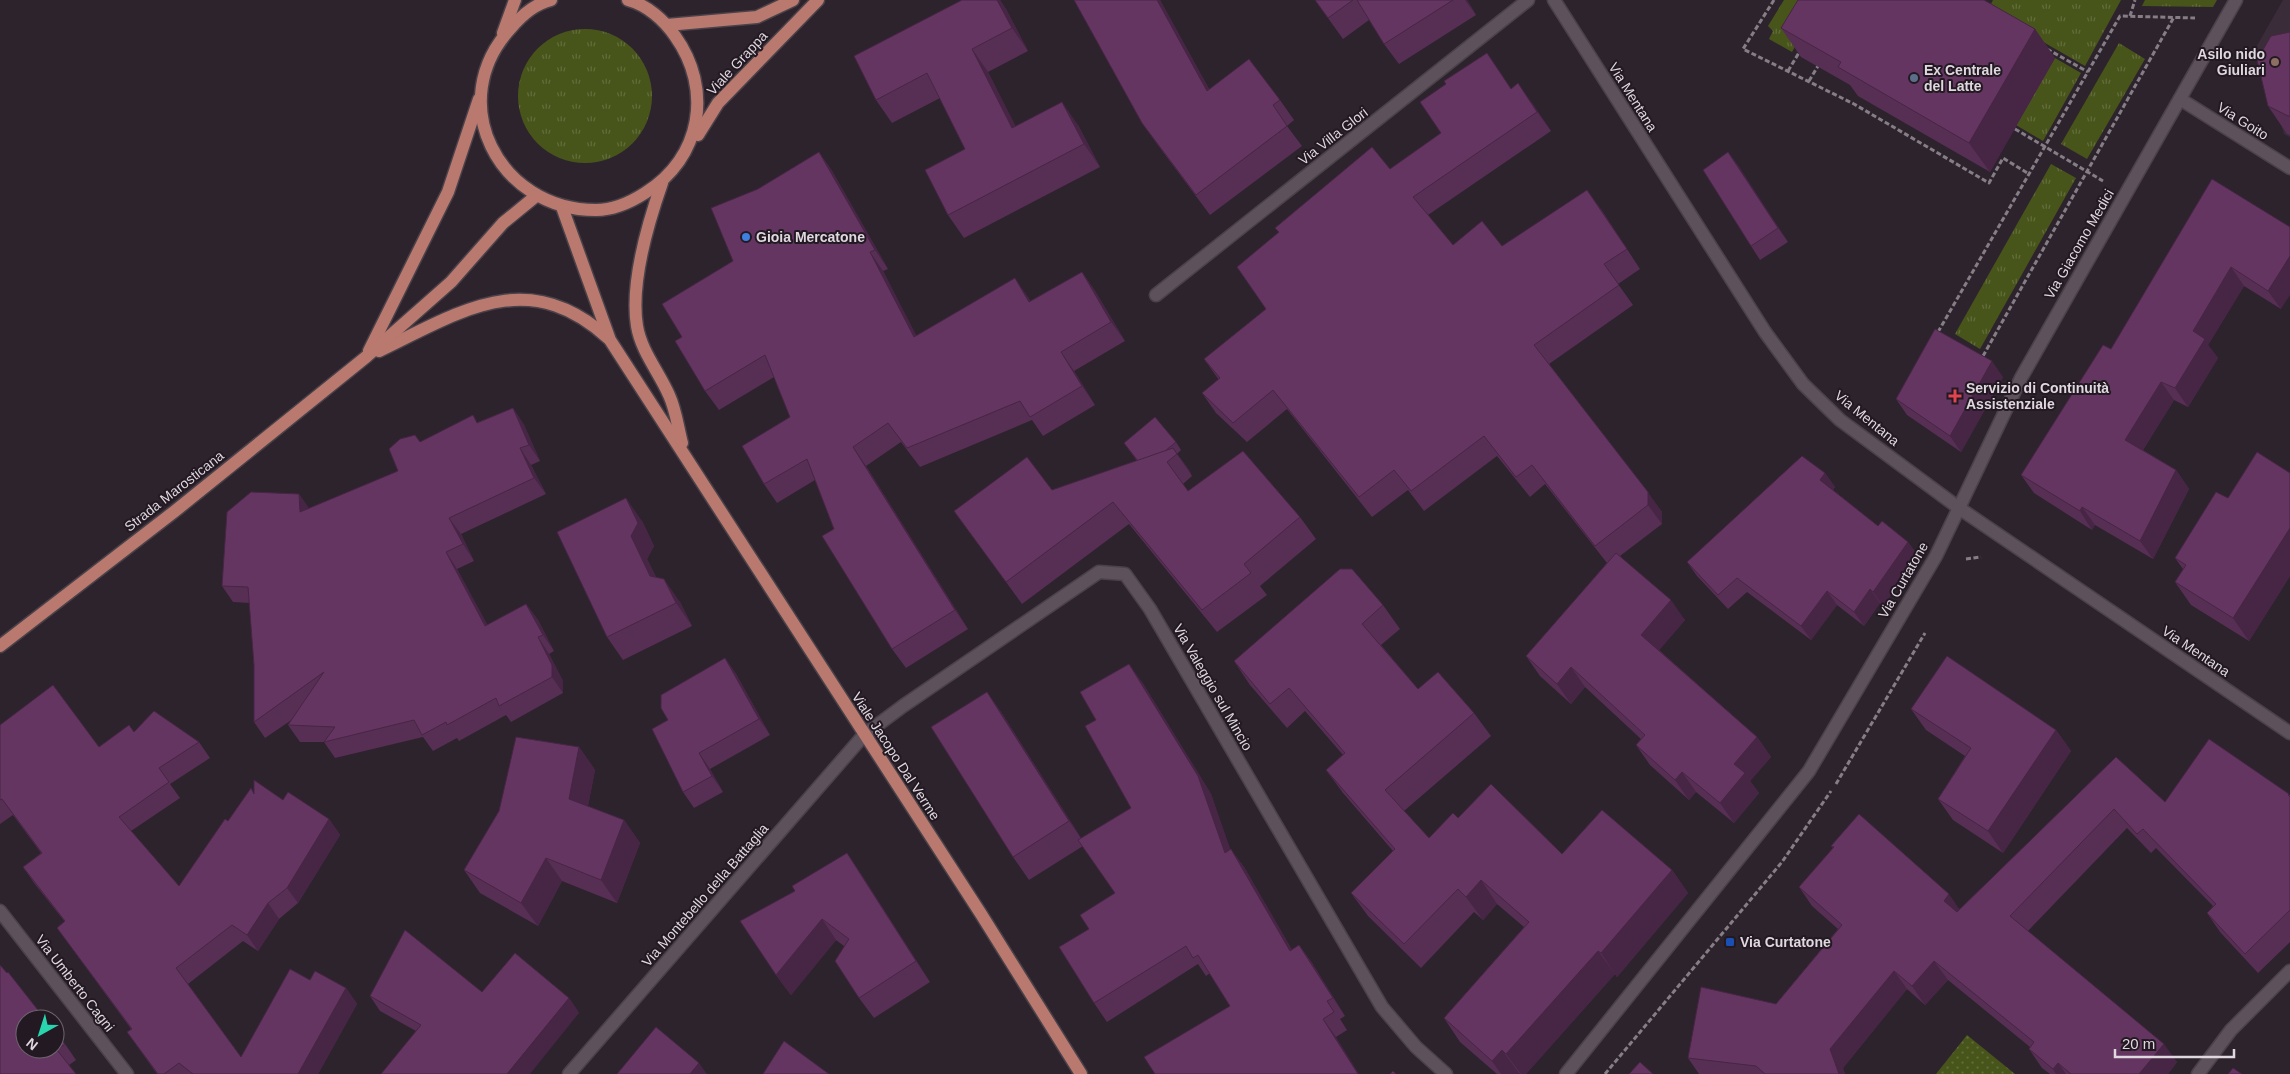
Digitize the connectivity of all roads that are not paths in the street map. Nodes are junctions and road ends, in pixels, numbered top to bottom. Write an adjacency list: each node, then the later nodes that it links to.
1 (515, 0): 10 (main road)
2 (551, 0): 10 (main road)
3 (793, 0): 9 (main road, Viale Grappa)
4 (818, 0): 13 (main road, Viale Grappa)
5 (1528, 0): 18 (street, Via Villa Glori)
6 (1554, 0): 22 (street, Via Mentana)
7 (2236, 0): 12 (street, Via Giacomo Medici)
8 (631, 1): 9 (main road)
9 (667, 25): 13 (main road)
10 (500, 39): 11 (main road)
11 (481, 92): 16 (main road); 20 (main road, Strada Marosticana)
12 (2180, 99): 14 (street, Via Goito); 22 (street, Via Giacomo Medici)
13 (685, 154): 15 (main road)
14 (2290, 168)
15 (662, 183): 17 (main road); 21 (main road, Viale Jacopo Dal Verme)
16 (536, 196): 17 (main road); 20 (main road, Strada Marosticana)
17 (562, 206): 19 (main road, Viale Jacopo Dal Verme)
18 (1156, 295)
19 (610, 340): 20 (main road, Strada Marosticana); 21 (main road, Viale Jacopo Dal Verme)
20 (366, 358): 23 (main road, Strada Marosticana)
21 (686, 455): 25 (main road, Viale Jacopo Dal Verme)
22 (1959, 508): 24 (street, Via Mentana); 32 (street, Via Curtatone)
23 (0, 646)
24 (2290, 733)
25 (864, 735): 29 (street, Via Montebello della Battaglia); 30 (main road, Viale Jacopo Dal Verme); 31 (street, Via Valeggio sul Mincio)
26 (0, 911): 28 (street, Via Umberto Cagni)
27 (2290, 971): 33 (street)
28 (127, 1074)
29 (568, 1074)
30 (1081, 1074)
31 (1446, 1074)
32 (1566, 1074)
33 (2198, 1074)

